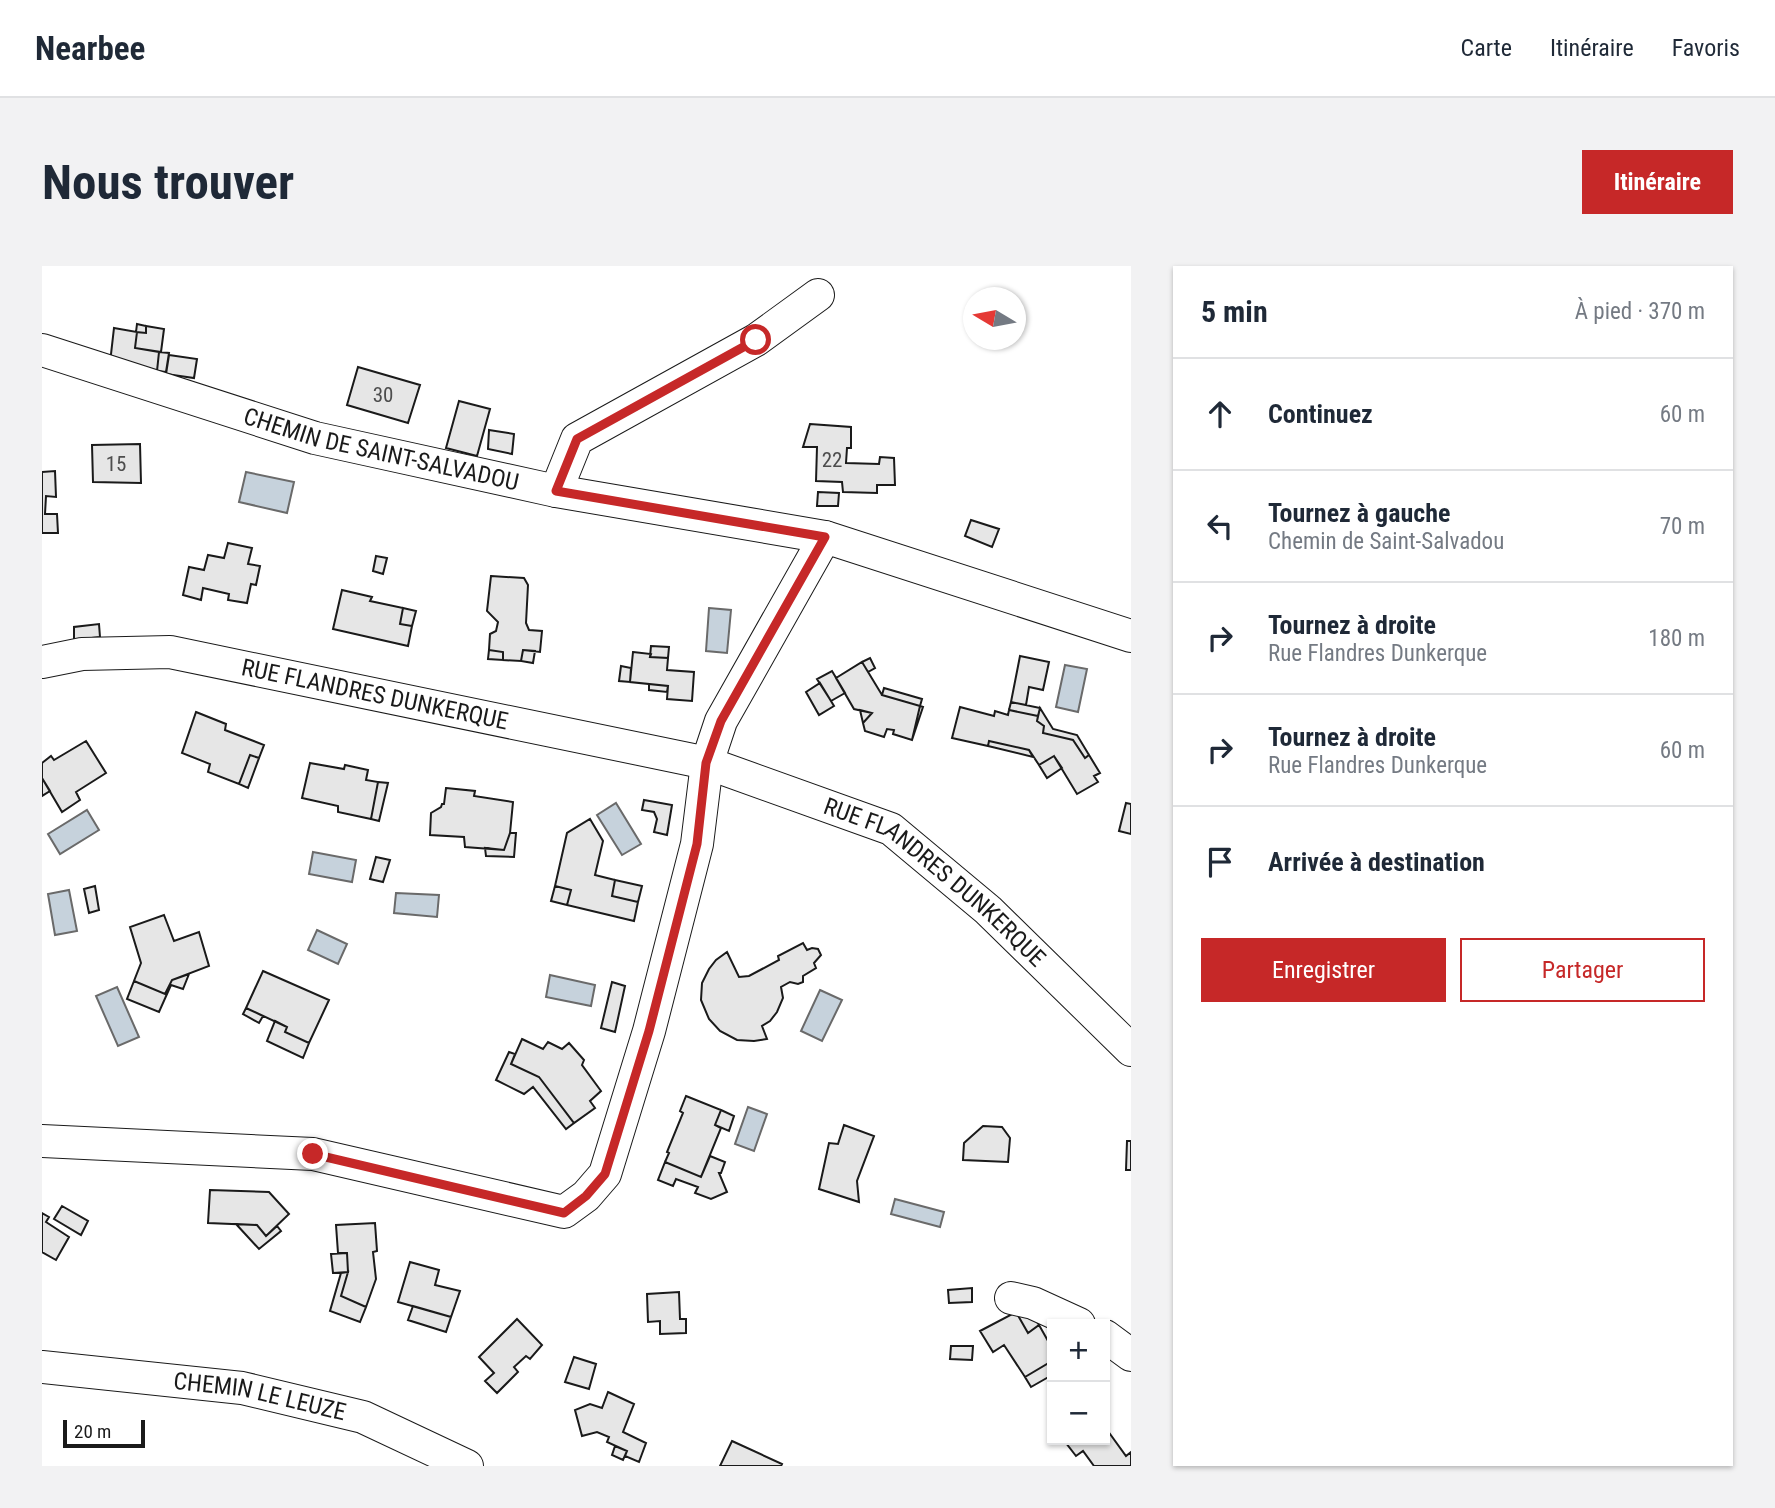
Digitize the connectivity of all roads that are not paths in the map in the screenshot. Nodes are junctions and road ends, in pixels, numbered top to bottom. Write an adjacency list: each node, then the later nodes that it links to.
1 (818, 295): 3 (street)
2 (42, 351): 3 (street, CHEMIN DE SAINT-SALVADOU)
3 (556, 491): 4 (street, CHEMIN DE SAINT-SALVADOU)
4 (825, 537): 5 (street, CHEMIN DE SAINT-SALVADOU); 7 (street)
5 (1131, 636)
6 (42, 662): 7 (street, RUE FLANDRES DUNKERQUE)
7 (706, 763): 8 (street, RUE FLANDRES DUNKERQUE); 9 (street)
8 (1131, 1050)
9 (42, 1141)
10 (1011, 1298): 11 (street)
11 (1068, 1319)
12 (1110, 1340): 13 (street)
13 (1131, 1355)
14 (42, 1367): 15 (street, CHEMIN LE LEUZE)
15 (467, 1466)

